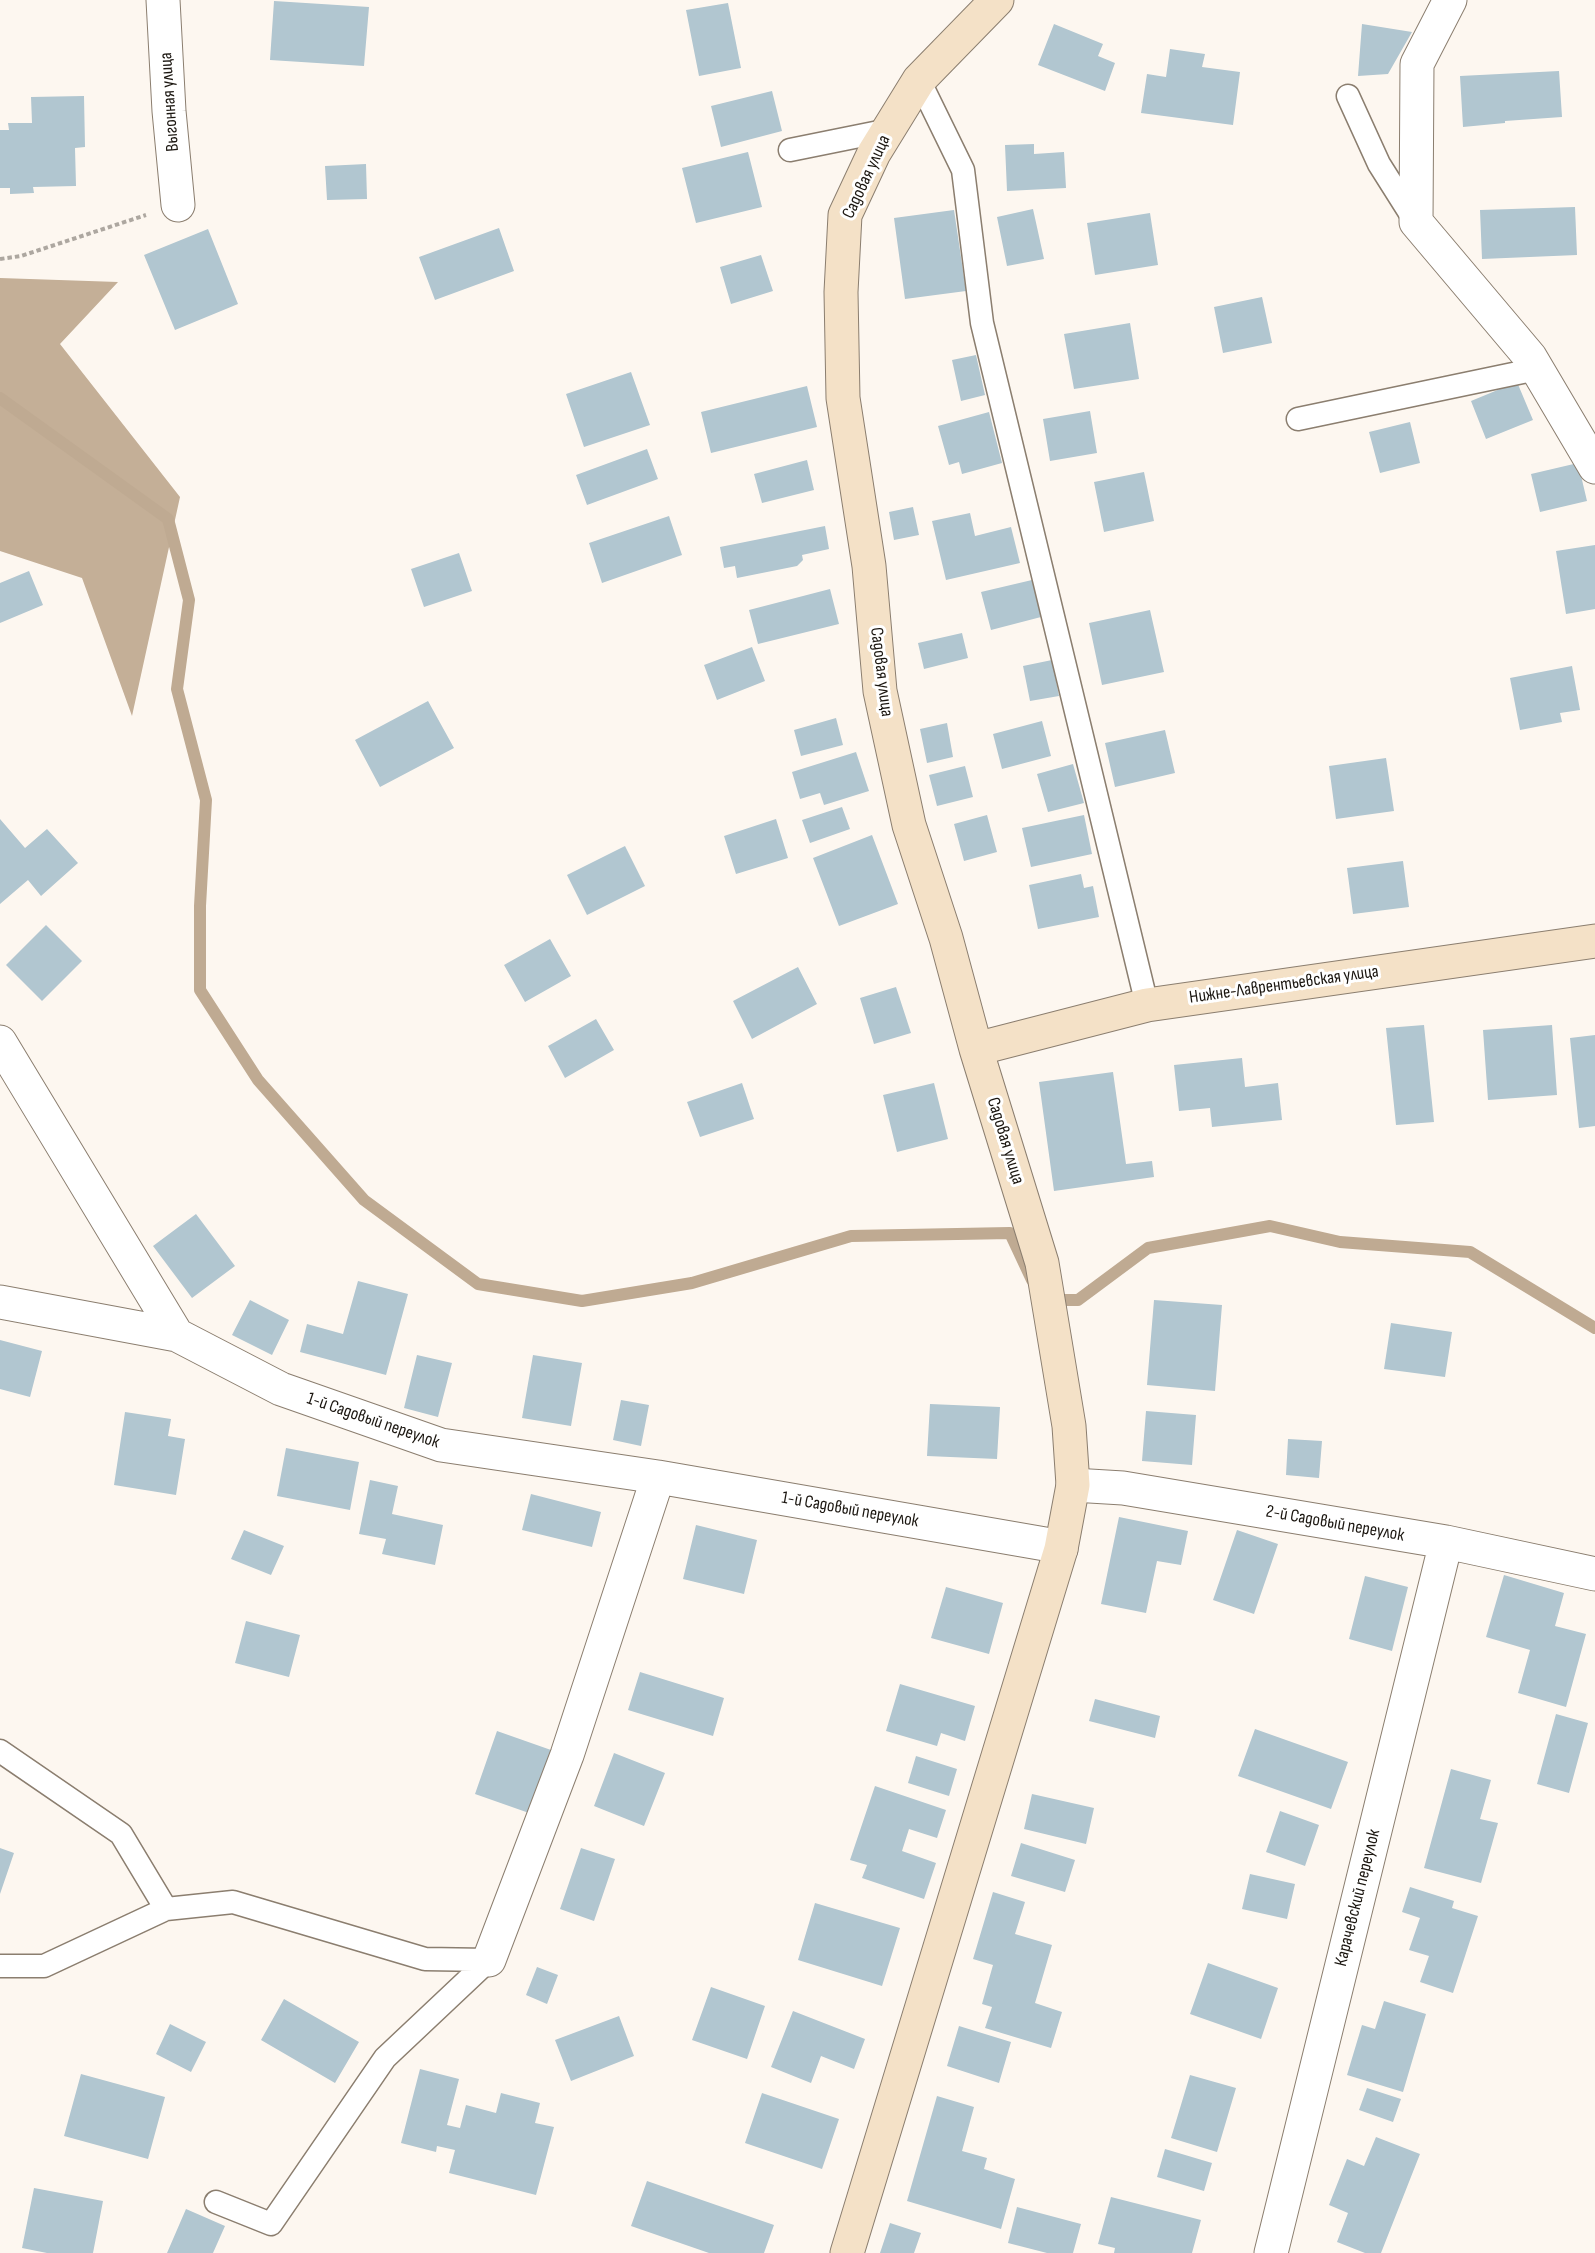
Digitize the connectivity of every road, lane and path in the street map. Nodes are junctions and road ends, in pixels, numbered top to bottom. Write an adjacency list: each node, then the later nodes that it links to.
1 (163, 0): 8 (street, Выгонная улица)
2 (997, 0): 4 (street, Садовая улица)
3 (1450, 0): 9 (street)
4 (919, 80): 6 (street, Садовая улица); 15 (lane)
5 (1348, 96): 9 (lane)
6 (889, 130): 7 (lane); 17 (street, Садовая улица)
7 (790, 150)
8 (178, 204): 10 (path)
9 (1416, 222): 11 (street)
10 (0, 259)
11 (1538, 369): 12 (lane); 13 (street)
12 (1298, 418)
13 (1595, 467)
14 (1595, 941): 15 (street, Нижне-Лаврентьевская улица)
15 (1147, 1005): 17 (street, Нижне-Лаврентьевская улица)
16 (0, 1042): 19 (street)
17 (976, 1049): 21 (street, Садовая улица)
18 (0, 1302): 19 (street)
19 (177, 1335): 20 (street, 1-й Садовый переулок)
20 (658, 1476): 23 (street, 1-й Садовый переулок); 27 (street)
21 (1073, 1485): 22 (street, 2-й Садовый переулок); 23 (street)
22 (1446, 1542): 24 (street, 2-й Садовый переулок); 31 (street, Карачевский переулок)
23 (1061, 1549): 30 (street)
24 (1595, 1574)
25 (0, 1751): 26 (lane)
26 (166, 1909): 27 (lane); 28 (lane)
27 (489, 1960): 29 (lane)
28 (0, 1966)
29 (216, 2202)
30 (847, 2253)
31 (1271, 2253)

